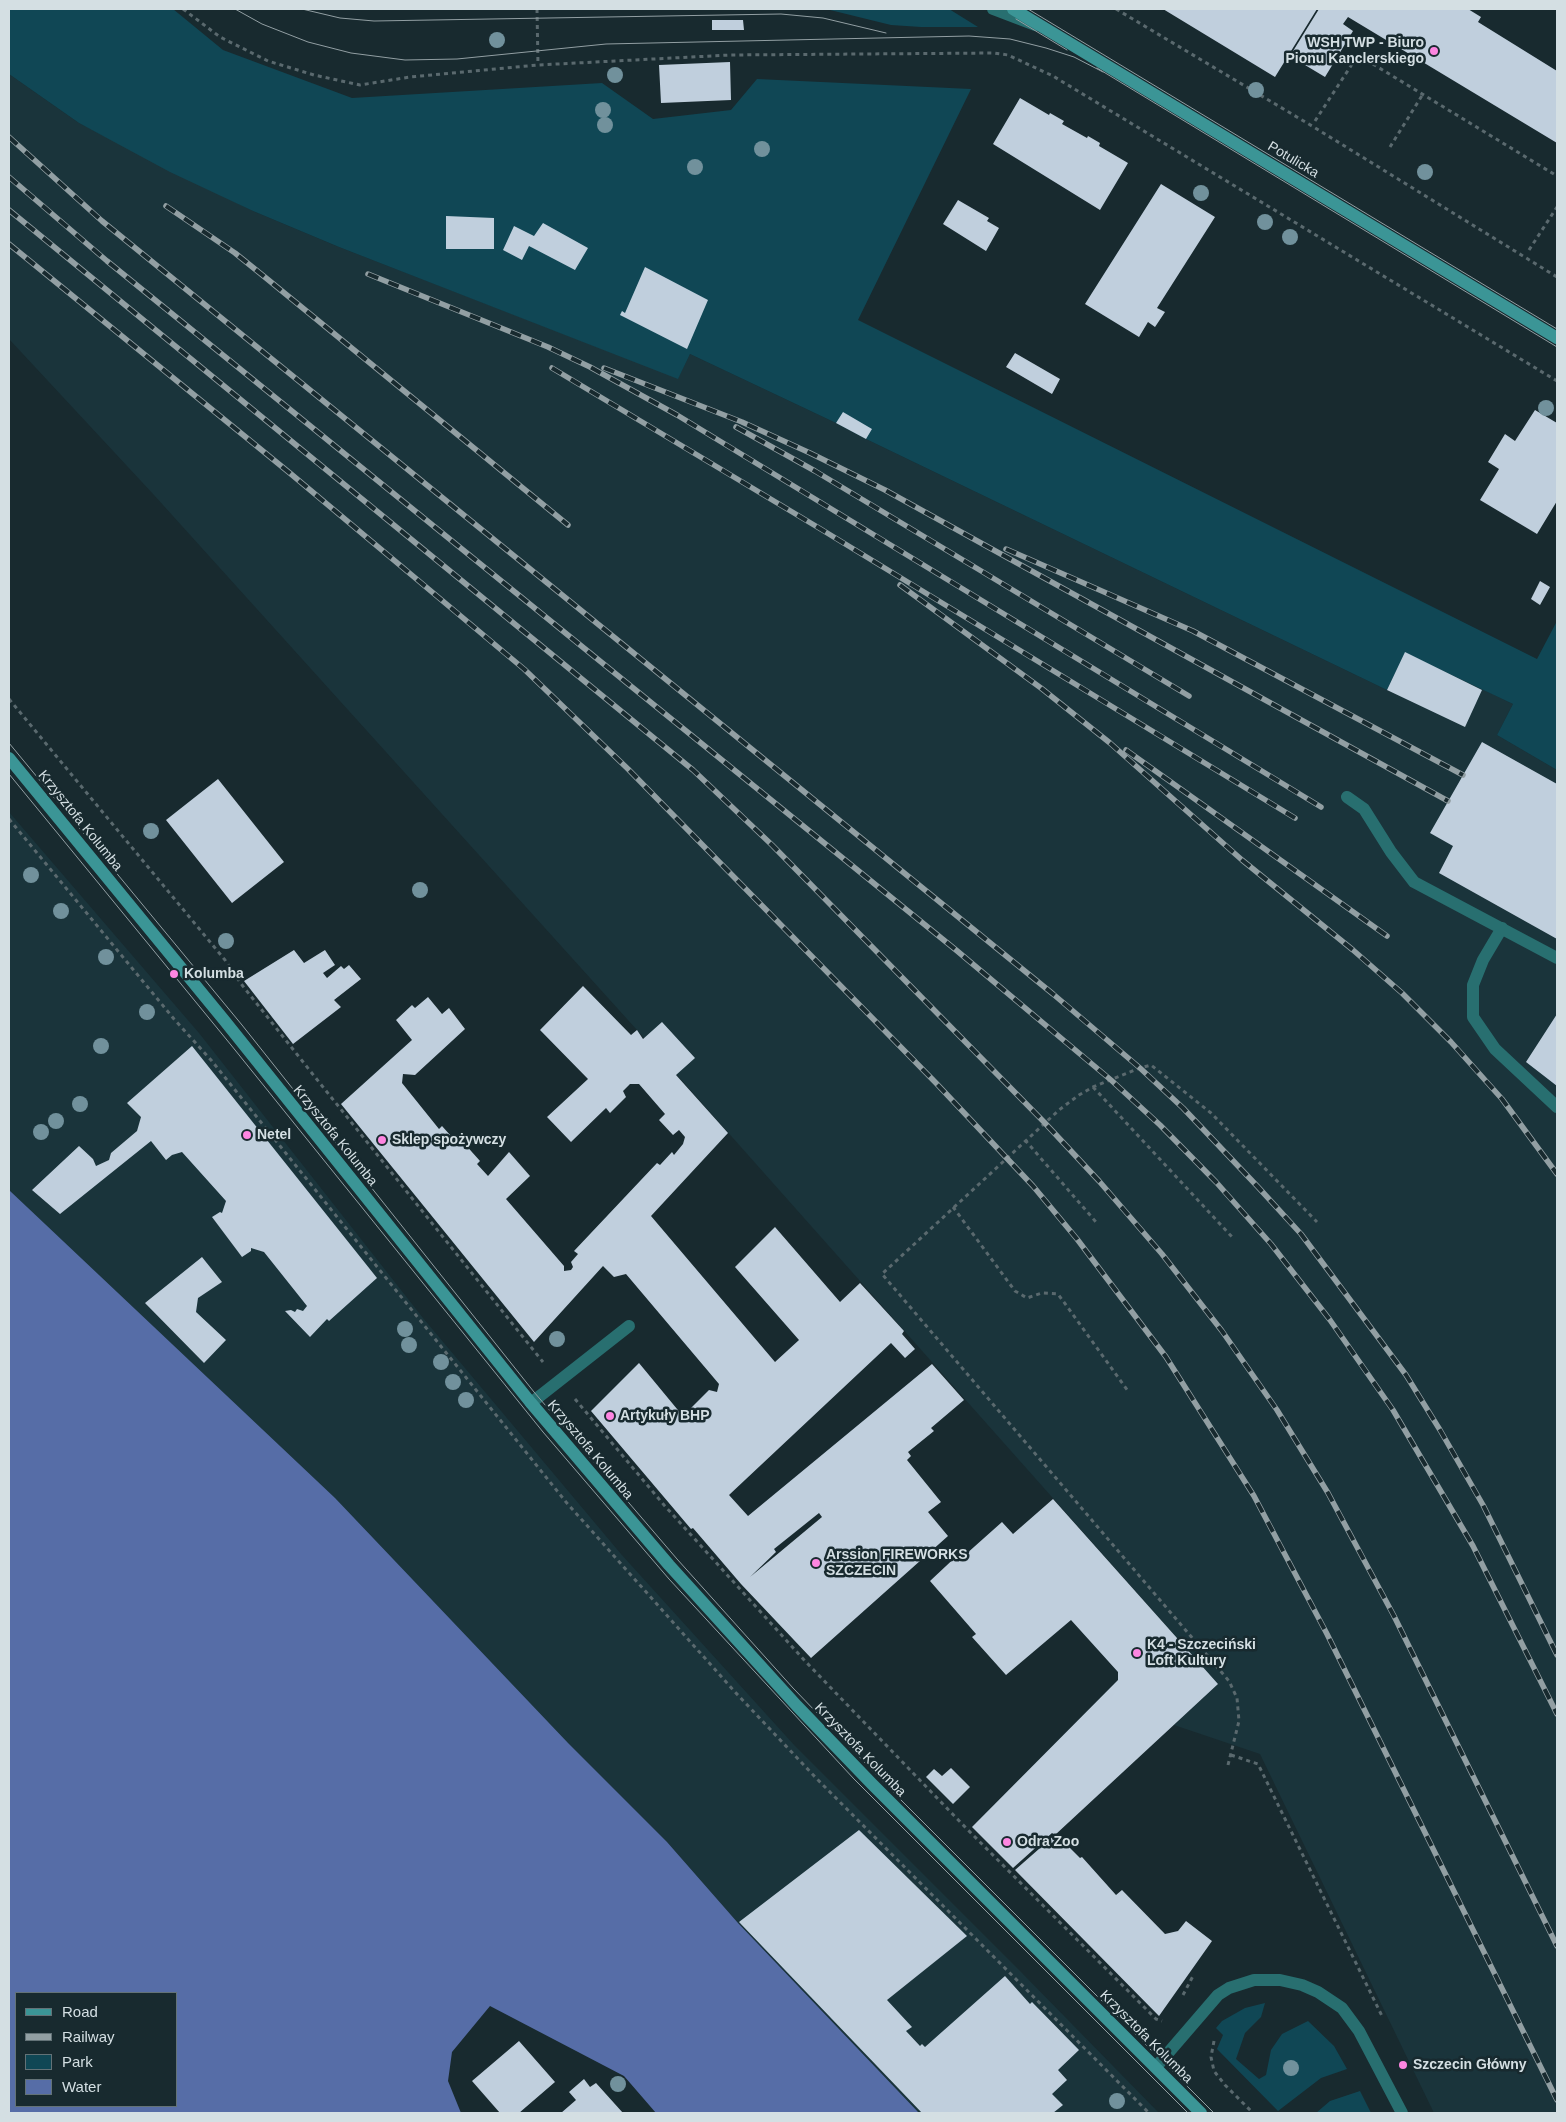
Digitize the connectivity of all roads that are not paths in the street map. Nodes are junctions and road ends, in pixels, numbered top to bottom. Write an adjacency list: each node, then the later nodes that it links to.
1 (993, 9): 3 (lane)
2 (999, 9): 3 (lane)
3 (1014, 14): 4 (street, Potulicka)
4 (1557, 338)
5 (9, 758): 11 (street, Krzysztofa Kolumba)
6 (1347, 797): 7 (lane)
7 (1502, 928): 8 (lane); 9 (lane)
8 (1557, 958)
9 (1557, 1108)
10 (629, 1326): 11 (lane)
11 (531, 1403): 12 (street, Krzysztofa Kolumba)
12 (1156, 2067): 13 (street, Krzysztofa Kolumba); 14 (lane)
13 (1202, 2113)
14 (1402, 2113)

